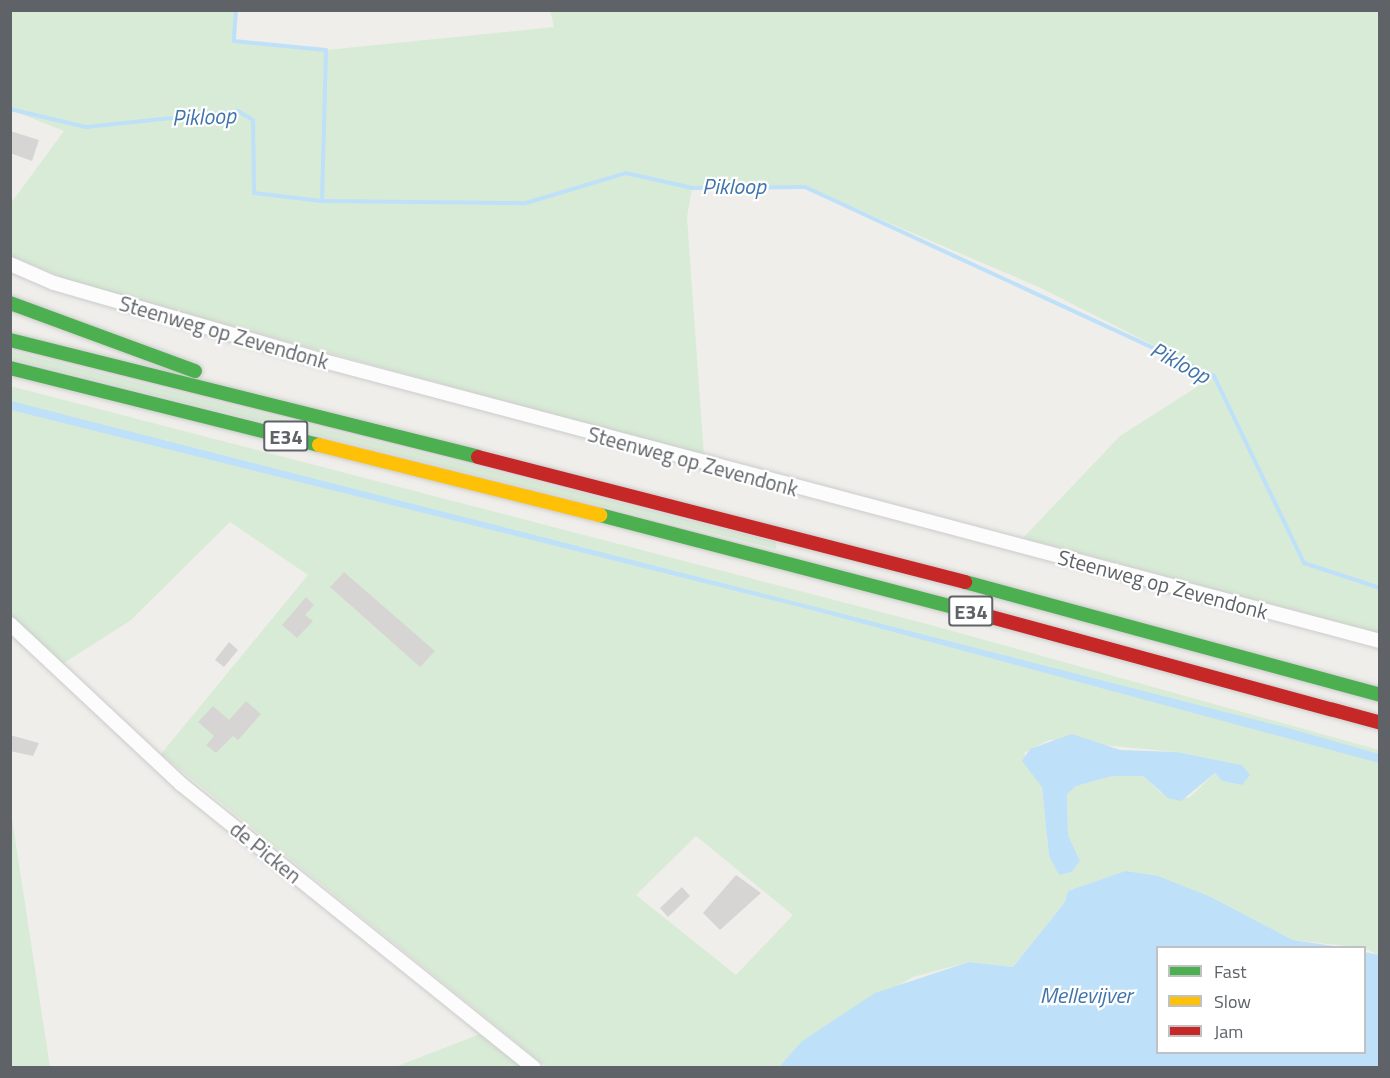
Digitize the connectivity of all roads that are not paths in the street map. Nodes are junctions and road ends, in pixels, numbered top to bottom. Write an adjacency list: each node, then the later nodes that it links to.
1 (10, 264): 7 (street, Steenweg op Zevendonk)
2 (10, 303): 5 (highway)
3 (10, 340): 5 (highway, E34)
4 (10, 368): 9 (highway, E34)
5 (224, 392): 8 (highway, E34)
6 (10, 624): 10 (street, de Picken)
7 (1380, 641)
8 (1380, 695)
9 (1380, 723)
10 (534, 1068)

